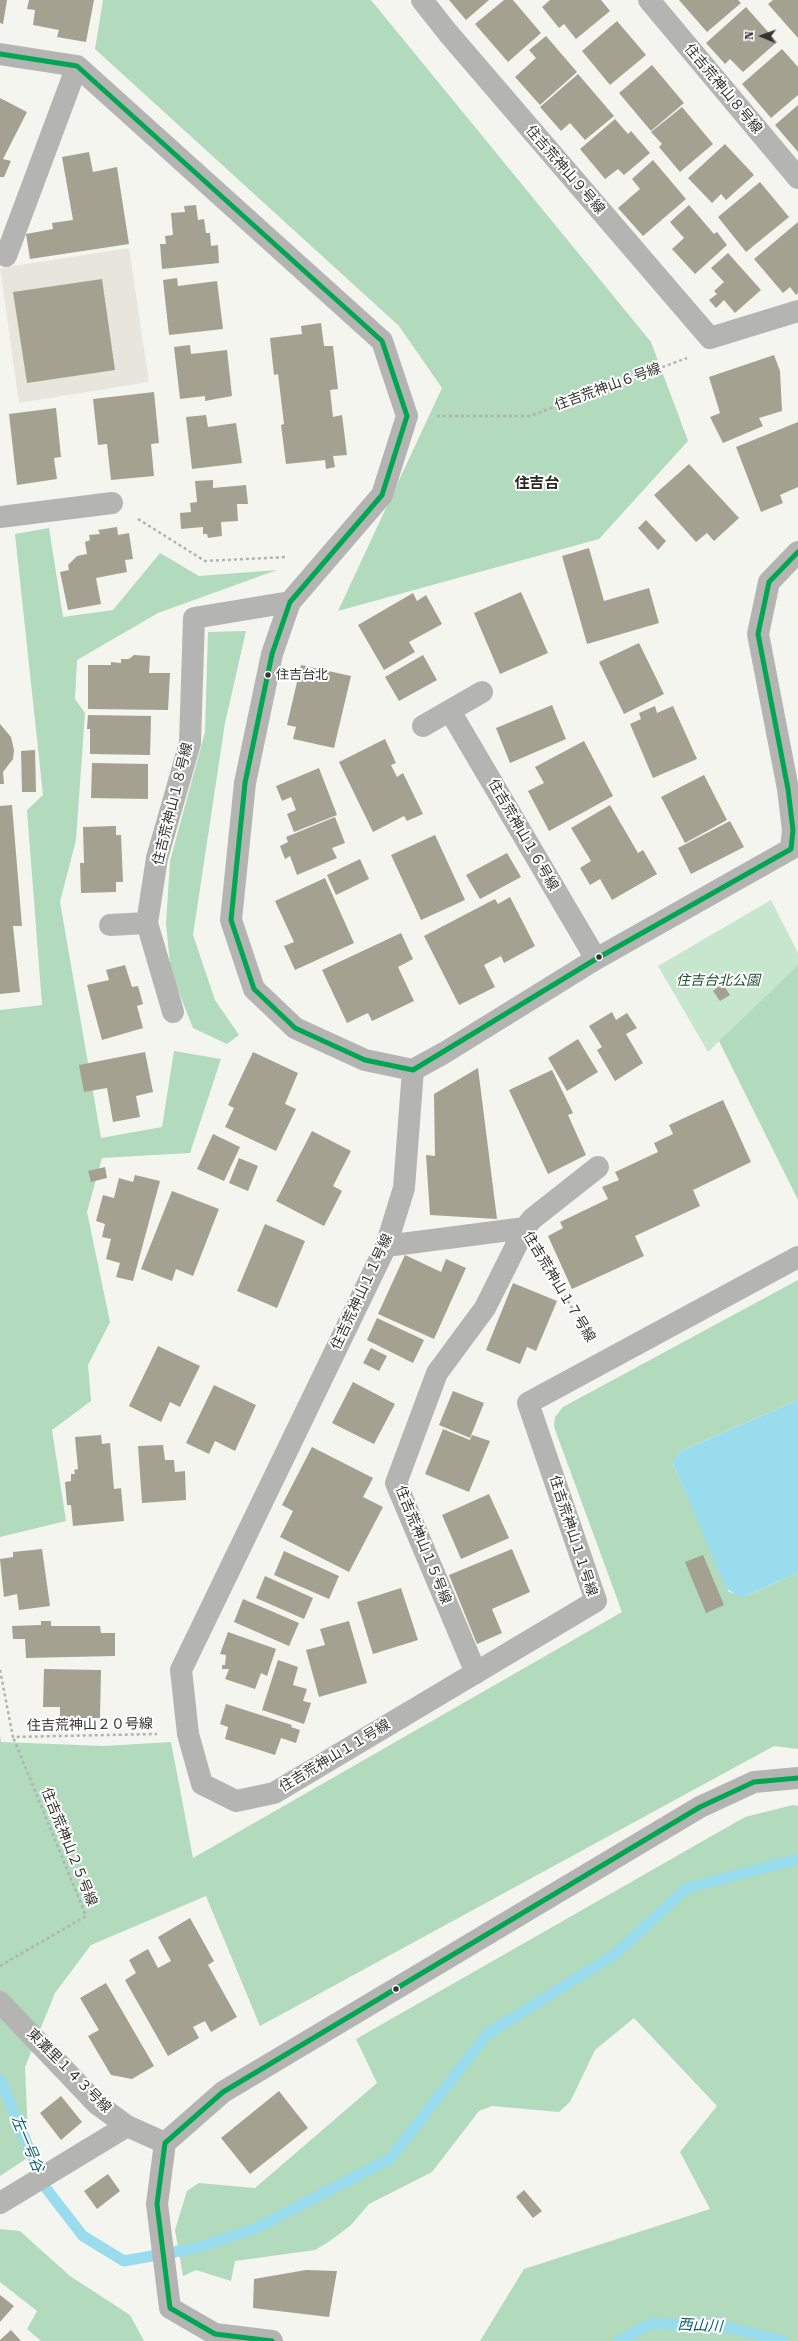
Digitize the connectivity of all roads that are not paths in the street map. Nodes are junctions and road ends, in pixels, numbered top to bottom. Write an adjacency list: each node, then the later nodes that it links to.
1 (422, 0): 7 (street, 住吉荒神山９号線)
2 (649, 0): 5 (street, 住吉荒神山８号線)
3 (0, 54): 4 (street)
4 (77, 66): 6 (street); 11 (street)
5 (798, 178)
6 (6, 256)
7 (798, 312)
8 (112, 503): 9 (street)
9 (0, 517)
10 (798, 552): 15 (street)
11 (290, 602): 16 (street, 住吉荒神山１８号線); 20 (street)
12 (482, 692): 13 (street)
13 (450, 711): 14 (street); 18 (street, 住吉荒神山１６号線)
14 (423, 726)
15 (795, 830): 18 (street)
16 (147, 924): 17 (street); 19 (street, 住吉荒神山１８号線)
17 (110, 925)
18 (596, 959): 20 (street)
19 (173, 1012)
20 (413, 1070): 23 (street, 住吉荒神山１１号線)
21 (598, 1167): 22 (street, 住吉荒神山１５号線)
22 (525, 1228): 23 (street, 住吉荒神山１７号線); 25 (street, 住吉荒神山１５号線)
23 (386, 1246): 25 (street, 住吉荒神山１１号線)
24 (798, 1257): 25 (street, 住吉荒神山１１号線)
25 (476, 1673)
26 (798, 1778): 29 (street)
27 (0, 2002): 28 (street, 東灘里１４３号線)
28 (127, 2126): 29 (street, 東灘里１４３号線); 30 (street)
29 (165, 2143): 31 (street)
30 (1, 2202)
31 (272, 2341)

